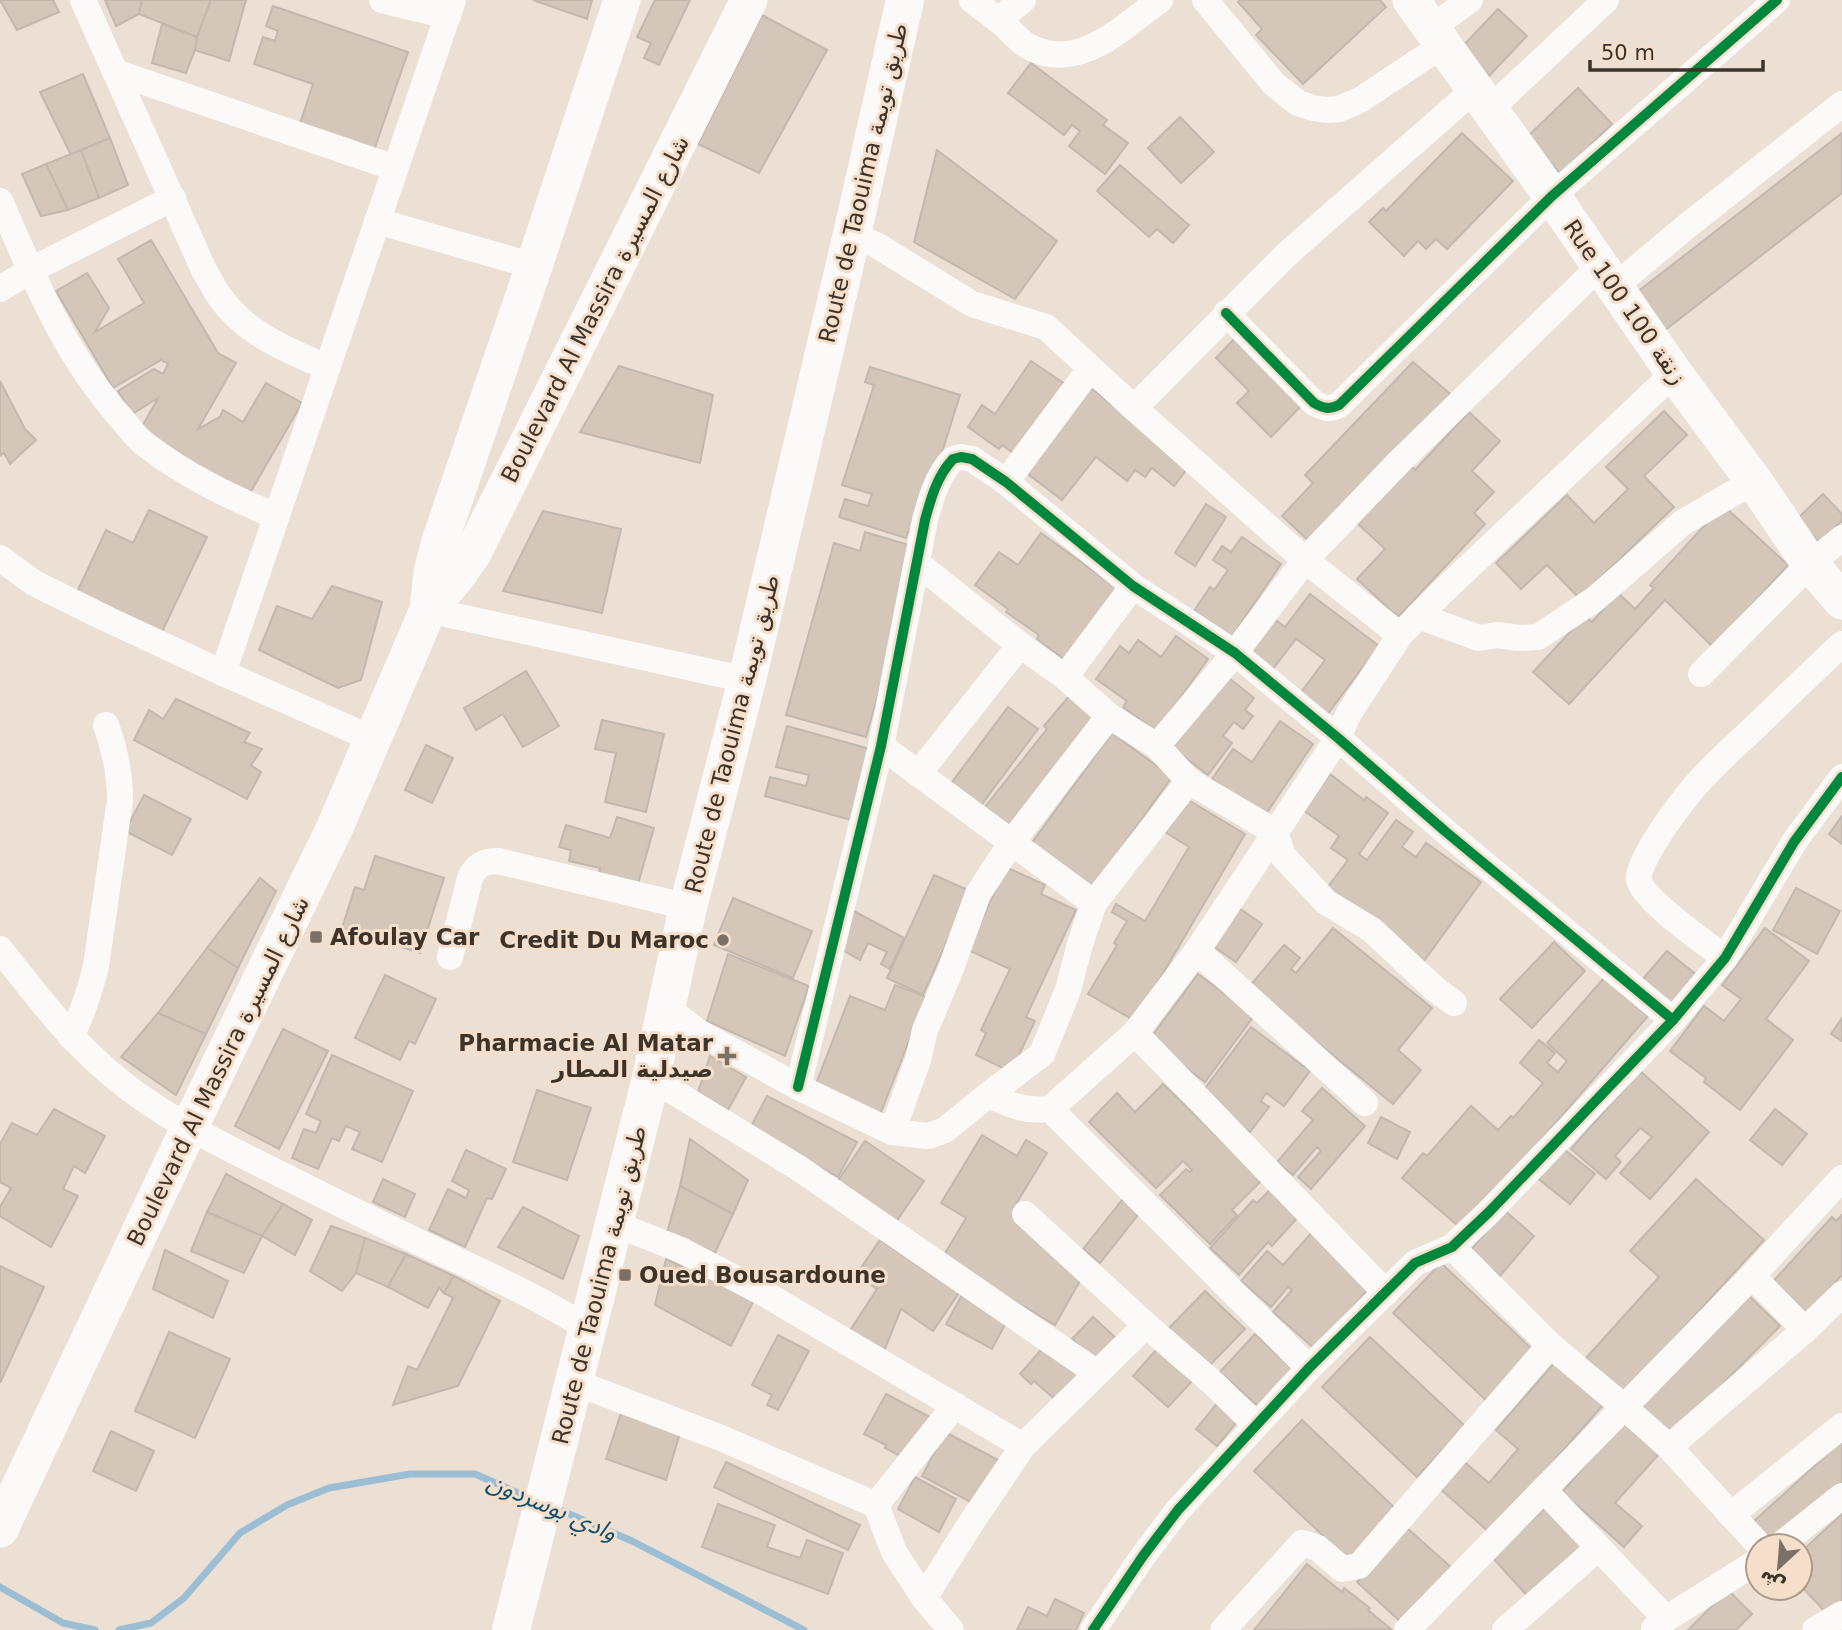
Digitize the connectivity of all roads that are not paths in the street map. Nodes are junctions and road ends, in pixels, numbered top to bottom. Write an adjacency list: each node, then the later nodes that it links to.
1 (83, 0): 16 (street)
2 (382, 0): 13 (street)
3 (622, 0): 25 (main road, Boulevard Al Massira شارع المسيرة)
4 (750, 0): 44 (main road, Boulevard Al Massira شارع المسيرة)
5 (905, 0): 24 (main road, Route de Taouima طريق تويمة)
6 (972, 0): 14 (street)
7 (1023, 0): 14 (street)
8 (1160, 0): 14 (street)
9 (1206, 0): 15 (street)
10 (1470, 0): 15 (street)
11 (1605, 0): 17 (street)
12 (1777, 0): 20 (street)
13 (451, 8): 19 (street)
14 (998, 20)
15 (1428, 24): 17 (main road, Rue 100 زنقة 100)
16 (115, 72): 19 (street); 21 (street)
17 (1483, 99): 20 (main road, Rue 100 زنقة 100); 29 (street)
18 (1842, 104): 27 (street)
19 (395, 168): 23 (street)
20 (1552, 196): 27 (main road, Rue 100 زنقة 100); 29 (street)
21 (173, 198): 26 (street); 30 (street)
22 (0, 201): 26 (street)
23 (377, 221): 25 (street); 30 (street)
24 (852, 234): 31 (street); 52 (main road, Route de Taouima طريق تويمة)
25 (534, 266): 44 (main road, Boulevard Al Massira شارع المسيرة)
26 (31, 270): 28 (street); 36 (street)
27 (1607, 276): 32 (main road, Rue 100 زنقة 100); 39 (street)
28 (0, 289)
29 (1226, 313): 33 (street)
30 (327, 367): 36 (street)
31 (1090, 369): 33 (street); 35 (street)
32 (1674, 373): 34 (main road, Rue 100 زنقة 100); 45 (street)
33 (1134, 408): 39 (street)
34 (1754, 481): 41 (main road, Rue 100 زنقة 100); 45 (street)
35 (1006, 482): 40 (street); 42 (street)
36 (276, 516): 49 (street)
37 (1842, 538): 41 (street)
38 (0, 558): 49 (street)
39 (1306, 560): 45 (street); 48 (street)
40 (917, 563): 47 (street); 57 (street)
41 (1810, 564): 43 (main road, Rue 100 زنقة 100); 50 (street)
42 (1133, 586): 48 (street); 51 (street)
43 (1842, 601)
44 (428, 610): 52 (street); 56 (main road, Boulevard Al Massira شارع المسيرة)
45 (1409, 626): 55 (street)
46 (1842, 644): 69 (street)
47 (1020, 645): 51 (street); 59 (street)
48 (1234, 653): 55 (street); 58 (street)
49 (223, 673): 56 (street)
50 (1700, 674)
51 (1065, 677): 53 (street)
52 (747, 680): 65 (main road, Route de Taouima طريق تويمة)
53 (1109, 716): 58 (street); 63 (street)
54 (106, 724): 74 (street)
55 (1338, 738): 62 (street); 72 (street)
56 (373, 739): 80 (main road, Boulevard Al Massira شارع المسيرة)
57 (881, 746): 59 (street); 76 (street)
58 (1157, 746): 61 (street)
59 (918, 774): 63 (street)
60 (1842, 777): 69 (street)
61 (1189, 781): 62 (street); 64 (street)
62 (1275, 832): 67 (street); 70 (street)
63 (1010, 843): 64 (street); 81 (street)
64 (1094, 904): 77 (street)
65 (688, 907): 68 (street); 71 (main road, Route de Taouima طريق تويمة)
66 (0, 949): 74 (street)
67 (1197, 951): 73 (street); 78 (street)
68 (450, 957)
69 (1725, 958): 72 (street)
70 (1454, 1003)
71 (667, 1008): 75 (main road, Route de Taouima طريق تويمة); 76 (street)
72 (1674, 1020): 85 (street)
73 (1135, 1033): 79 (street); 87 (street)
74 (71, 1037): 80 (street)
75 (651, 1078): 84 (main road, Route de Taouima طريق تويمة); 94 (street)
76 (798, 1087): 81 (street)
77 (988, 1095): 79 (street); 81 (street)
78 (1365, 1103)
79 (1050, 1110): 93 (street)
80 (189, 1128): 90 (street); 106 (main road, Boulevard Al Massira شارع المسيرة)
81 (892, 1132)
82 (1842, 1178): 86 (street)
83 (1025, 1214): 89 (street)
84 (615, 1224): 90 (main road, Route de Taouima طريق تويمة); 96 (street)
85 (1452, 1247): 87 (street); 92 (street)
86 (1752, 1276): 91 (street); 97 (street)
87 (1385, 1293): 93 (street)
88 (1842, 1294): 91 (street)
89 (1146, 1325): 94 (street); 98 (street)
90 (587, 1328): 95 (main road, Route de Taouima طريق تويمة)
91 (1805, 1331): 101 (street)
92 (1550, 1345): 97 (street); 118 (street)
93 (1309, 1368): 98 (street)
94 (1097, 1373): 100 (street)
95 (574, 1382): 104 (street); 115 (main road, Route de Taouima طريق تويمة)
96 (955, 1405): 100 (street); 104 (street)
97 (1624, 1406): 101 (street); 102 (street)
98 (1255, 1424): 117 (street)
99 (1842, 1426): 105 (street)
100 (1023, 1446): 111 (street)
101 (1669, 1447): 105 (street)
102 (1544, 1490): 109 (street); 114 (street)
103 (1842, 1496): 108 (street)
104 (876, 1505): 111 (street)
105 (1731, 1515): 107 (street)
106 (0, 1529)
107 (1747, 1532)
108 (1797, 1532)
109 (1598, 1548): 113 (street); 119 (street)
110 (1744, 1570): 113 (street)
111 (923, 1598): 116 (street)
112 (1842, 1614): 120 (street)
113 (1659, 1625)
114 (1409, 1629)
115 (511, 1630)
116 (951, 1630)
117 (1093, 1630)
118 (1223, 1630)
119 (1505, 1630)
120 (1815, 1630)

